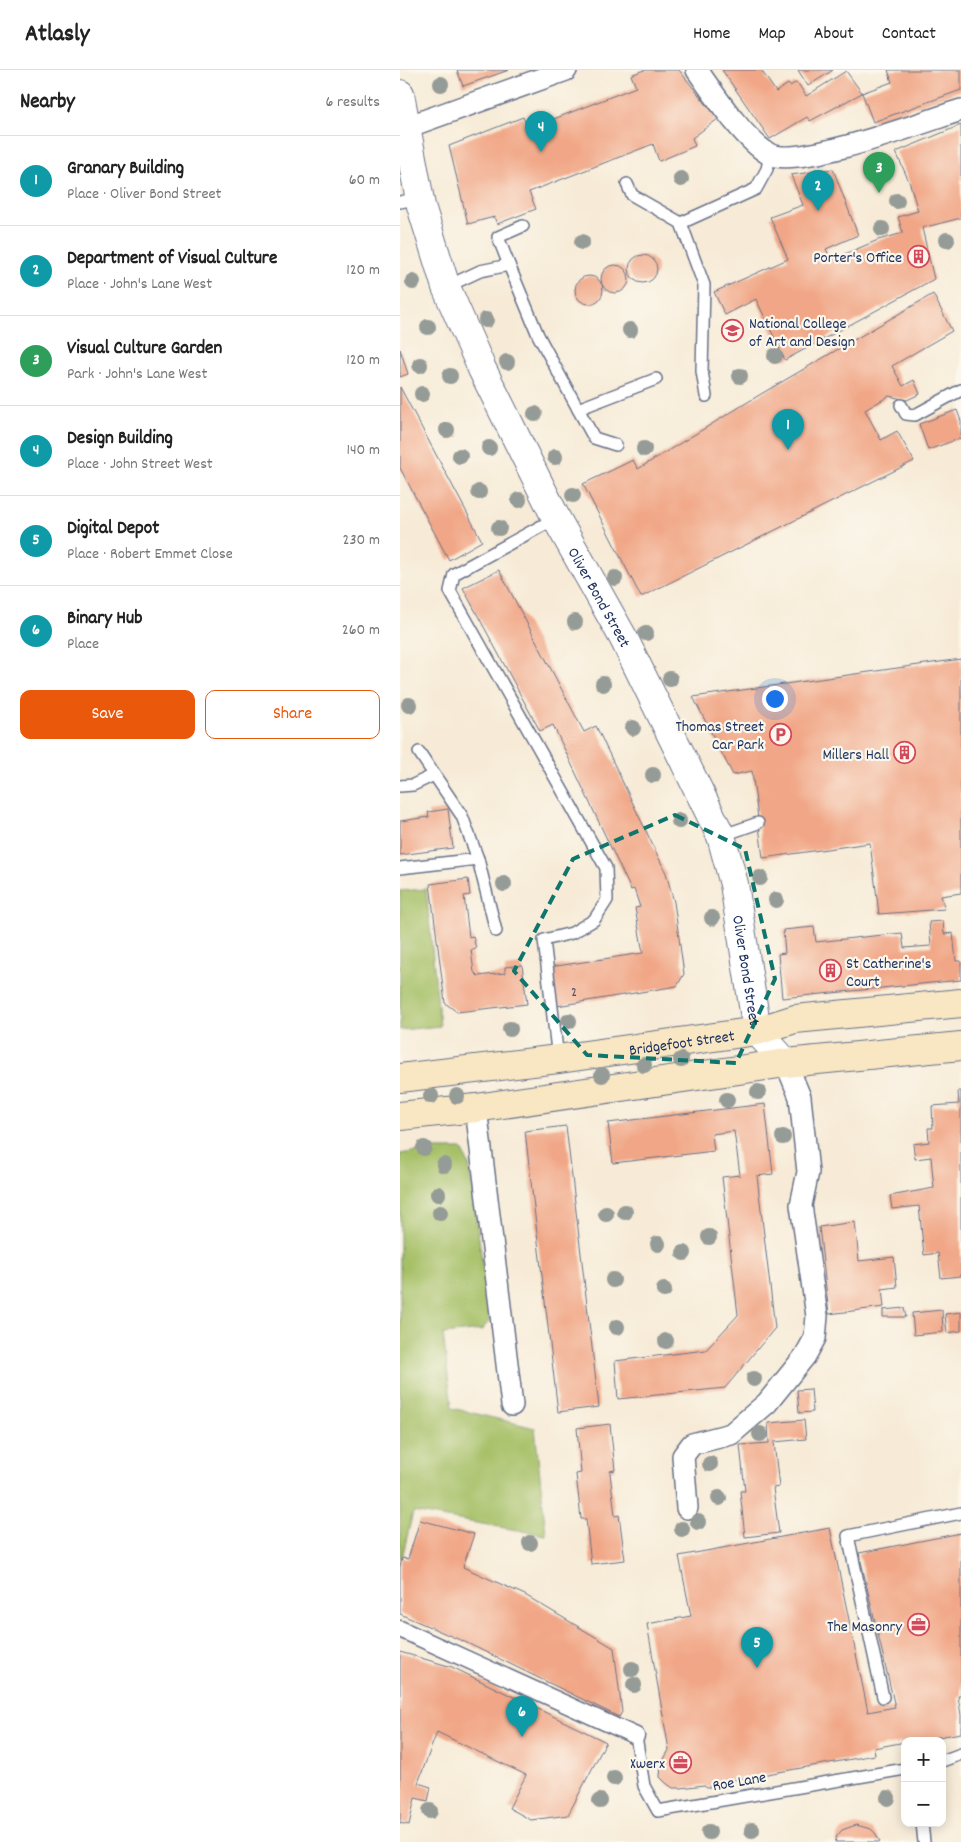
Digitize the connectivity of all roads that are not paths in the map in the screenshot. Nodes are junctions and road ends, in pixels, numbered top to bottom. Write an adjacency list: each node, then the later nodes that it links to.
1 (566, 70): 5 (street)
2 (697, 70): 6 (street)
3 (400, 94): 5 (street, Oliver Bond Street)
4 (961, 110): 6 (street)
5 (407, 127): 8 (street, Oliver Bond Street)
6 (770, 154): 9 (lane)
7 (627, 184): 9 (lane)
8 (410, 200): 12 (street, Oliver Bond Street)
9 (681, 223): 15 (lane)
10 (523, 226): 11 (lane)
11 (509, 265): 12 (lane); 17 (lane)
12 (446, 287): 19 (street, Oliver Bond Street)
13 (656, 379): 17 (lane)
14 (961, 390): 16 (lane)
15 (706, 396)
16 (901, 405)
17 (578, 409): 18 (lane)
18 (616, 445)
19 (556, 518): 24 (street, Oliver Bond Street); 31 (lane)
20 (419, 752): 21 (lane)
21 (434, 775): 22 (lane); 25 (lane)
22 (400, 786)
23 (758, 823): 24 (lane)
24 (721, 836): 29 (street, Oliver Bond Street)
25 (478, 859): 26 (lane); 27 (lane)
26 (400, 868)
27 (496, 931)
28 (961, 1003): 29 (main road, Bridgefoot Street)
29 (757, 1031): 31 (main road, Bridgefoot Street); 32 (street, Oliver Bond Street)
30 (961, 1046): 32 (main road)
31 (558, 1059): 33 (main road, Bridgefoot Street)
32 (786, 1063): 34 (main road); 37 (street)
33 (400, 1078)
34 (476, 1108): 35 (main road); 36 (street)
35 (400, 1116)
36 (512, 1405)
37 (687, 1508)
38 (961, 1513): 40 (lane)
39 (400, 1629): 41 (street)
40 (883, 1697)
41 (636, 1736): 44 (lane, Roe Lane)
42 (961, 1754): 43 (lane)
43 (946, 1760)
44 (901, 1769)
45 (922, 1827): 46 (lane)
46 (924, 1842)

